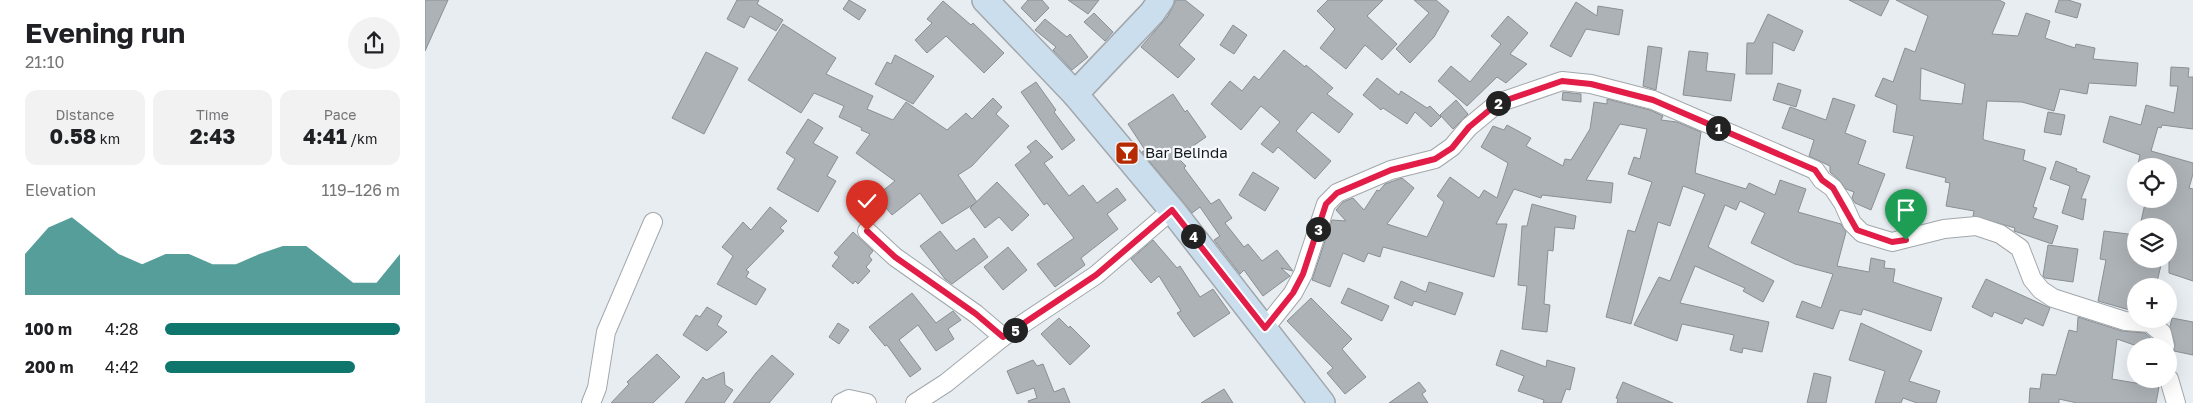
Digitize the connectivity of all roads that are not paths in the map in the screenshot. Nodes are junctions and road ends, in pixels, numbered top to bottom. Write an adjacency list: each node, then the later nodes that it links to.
1 (985, 0): 3 (main road)
2 (1161, 0): 3 (main road)
3 (1075, 94): 4 (main road)
4 (1172, 210): 7 (main road); 8 (street)
5 (653, 222): 11 (street)
6 (867, 231): 8 (street)
7 (1265, 328): 9 (street); 15 (main road)
8 (1003, 337): 14 (street)
9 (2163, 338)
10 (2172, 388): 16 (street)
11 (591, 403)
12 (841, 403): 13 (street)
13 (867, 403)
14 (915, 403)
15 (1322, 403)
16 (2176, 403)

